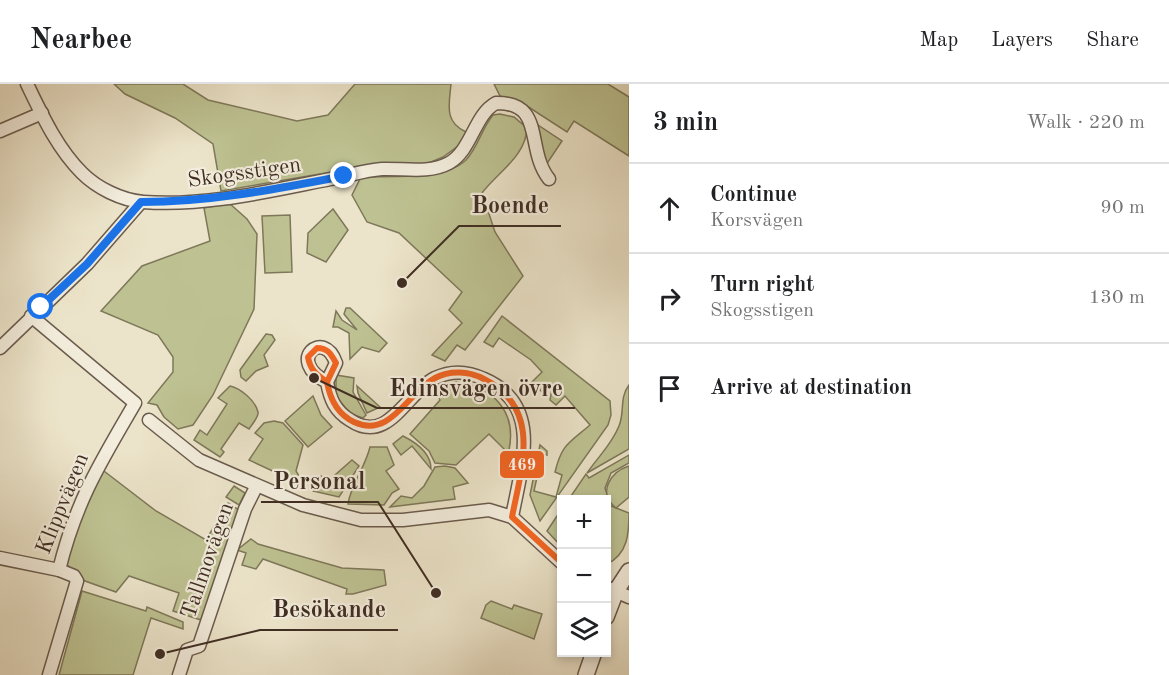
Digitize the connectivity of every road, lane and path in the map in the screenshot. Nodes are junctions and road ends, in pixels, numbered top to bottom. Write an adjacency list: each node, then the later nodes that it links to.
1 (27, 84): 2 (street, Skogsstigen)
2 (42, 113): 3 (street); 5 (street, Skogsstigen)
3 (0, 130)
4 (549, 179): 5 (street, Skogsstigen)
5 (141, 202): 6 (street)
6 (32, 316): 7 (street); 14 (street, Klippvägen)
7 (0, 348)
8 (327, 382): 11 (street)
9 (149, 420): 10 (street, Tallmovägen)
10 (256, 487): 11 (street, Tallmovägen); 19 (street, Tallmovägen)
11 (512, 517): 13 (street)
12 (0, 558): 14 (street, Klippvägen)
13 (557, 560)
14 (59, 570): 18 (street)
15 (629, 571): 16 (street)
16 (617, 592)
17 (592, 657): 20 (street)
18 (50, 675)
19 (179, 675)
20 (586, 675)

